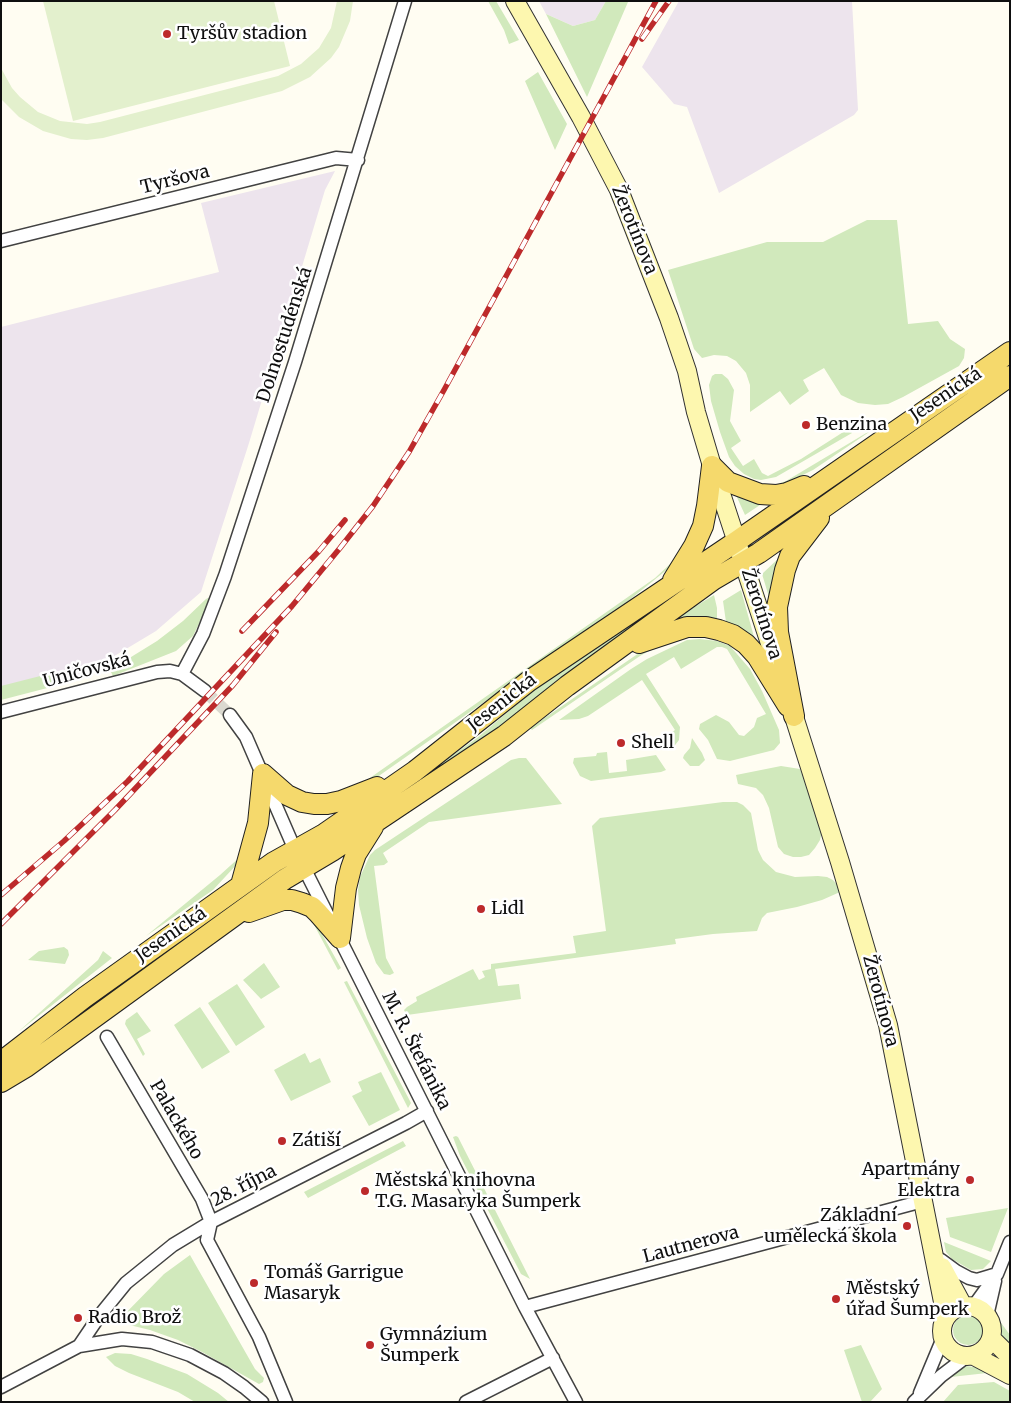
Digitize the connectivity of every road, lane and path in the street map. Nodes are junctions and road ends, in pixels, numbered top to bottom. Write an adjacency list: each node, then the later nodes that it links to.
1 (406, 1): 3 (street, Dolnostudénská)
2 (515, 1): 7 (street, Žerotínova)
3 (358, 160): 4 (street, Tyršova); 14 (street, Dolnostudénská)
4 (1, 241)
5 (1010, 352): 8 (main road, Jesenická)
6 (1010, 376): 9 (main road, Jesenická)
7 (712, 466): 8 (main road); 10 (street, Žerotínova); 12 (main road)
8 (827, 477): 10 (main road, Jesenická)
9 (838, 496): 11 (main road, Jesenická); 18 (main road)
10 (737, 541): 11 (street, Žerotínova); 12 (main road, Jesenická)
11 (743, 562): 13 (main road, Jesenická); 18 (street, Žerotínova)
12 (668, 587): 19 (main road, Jesenická)
13 (616, 651): 18 (main road); 21 (main road, Jesenická)
14 (182, 674): 15 (street); 16 (street, Uničovská)
15 (205, 691)
16 (1, 712)
17 (230, 714): 20 (street, M. R. Štefánika)
18 (794, 716): 30 (street, Žerotínova)
19 (415, 771): 20 (main road); 22 (main road, Jesenická)
20 (264, 774): 22 (street, M. R. Štefánika); 23 (main road)
21 (377, 821): 22 (main road, Jesenická); 25 (main road)
22 (300, 858): 23 (main road, Jesenická); 24 (main road, Jesenická); 25 (street, M. R. Štefánika)
23 (241, 886): 27 (main road, Jesenická)
24 (228, 920): 25 (main road); 28 (main road, Jesenická)
25 (340, 938): 29 (street, M. R. Štefánika)
26 (107, 1036): 31 (street, Palackého)
27 (1, 1062)
28 (1, 1082)
29 (427, 1111): 31 (street, 28. října); 35 (street, M. R. Štefánika)
30 (923, 1201): 33 (street, Žerotínova); 35 (street, Lautnerova)
31 (211, 1222): 40 (street, 28. října); 48 (street)
32 (1010, 1242): 34 (street)
33 (935, 1254): 34 (street); 36 (street, Žerotínova); 37 (street, Žerotínova)
34 (997, 1274): 36 (street)
35 (525, 1307): 42 (street, M. R. Štefánika)
36 (974, 1310): 37 (street); 39 (street, Žerotínova)
37 (946, 1317): 38 (street, Žerotínova)
38 (943, 1338): 41 (street); 46 (street)
39 (991, 1338): 41 (street); 43 (street)
40 (80, 1346): 45 (street); 47 (street)
41 (970, 1356): 44 (street); 46 (street)
42 (553, 1358): 49 (street); 50 (street, M. R. Štefánika)
43 (1010, 1358)
44 (1010, 1375)
45 (1, 1387)
46 (916, 1400)
47 (262, 1402)
48 (286, 1402)
49 (466, 1402)
50 (576, 1402)

